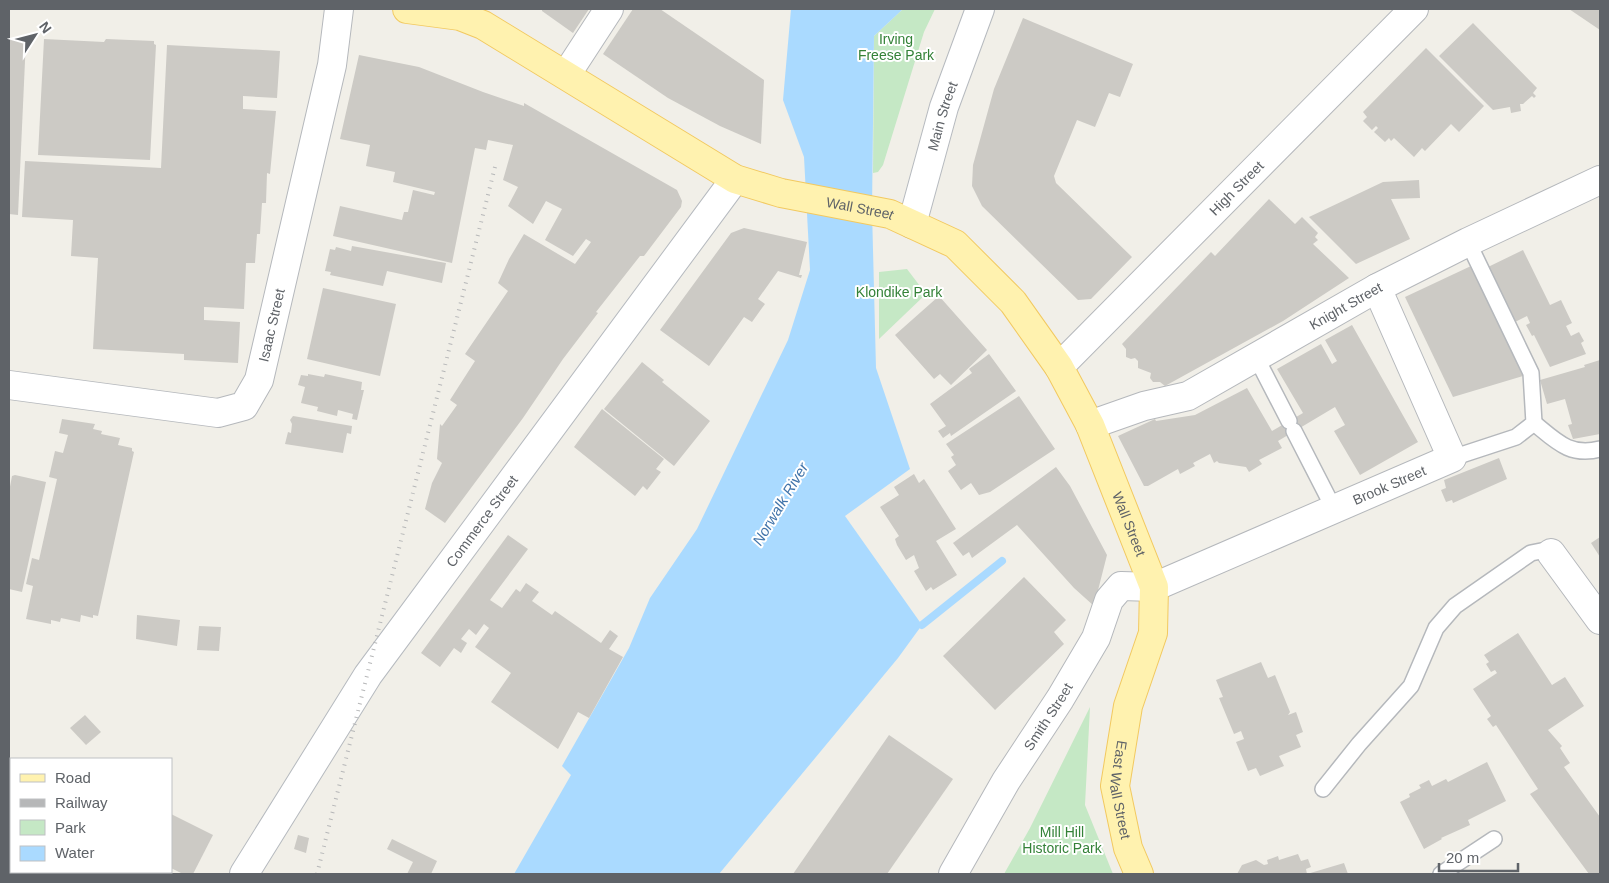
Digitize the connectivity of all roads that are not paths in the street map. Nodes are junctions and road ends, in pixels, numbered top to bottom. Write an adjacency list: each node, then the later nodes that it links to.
1 (339, 9): 15 (street, Isaac Street)
2 (407, 9): 6 (main road, Wall Street)
3 (610, 9): 7 (street)
4 (980, 9): 10 (street, Main Street)
5 (1414, 9): 14 (street, High Street)
6 (461, 13): 7 (main road, Wall Street)
7 (566, 74): 8 (main road, Wall Street)
8 (735, 179): 10 (main road, Wall Street); 26 (street, Commerce Street)
9 (1600, 180): 11 (street, Knight Street)
10 (901, 219): 14 (main road, Wall Street)
11 (1468, 242): 12 (street, Knight Street); 16 (lane)
12 (1376, 288): 13 (street, Knight Street); 19 (street)
13 (1256, 357): 17 (street, Knight Street); 20 (lane)
14 (1059, 367): 17 (main road, Wall Street)
15 (9, 385)
16 (1534, 423): 18 (lane); 19 (lane)
17 (1090, 425): 22 (main road, Wall Street)
18 (1600, 449)
19 (1452, 458): 20 (street, Brook Street)
20 (1334, 509): 22 (street, Brook Street)
21 (1551, 553): 23 (street); 24 (lane)
22 (1154, 587): 27 (street, Smith Street); 28 (main road, East Wall Street)
23 (1600, 620)
24 (1324, 789)
25 (1494, 839): 29 (lane)
26 (244, 874)
27 (953, 874)
28 (1139, 874)
29 (1441, 874)

